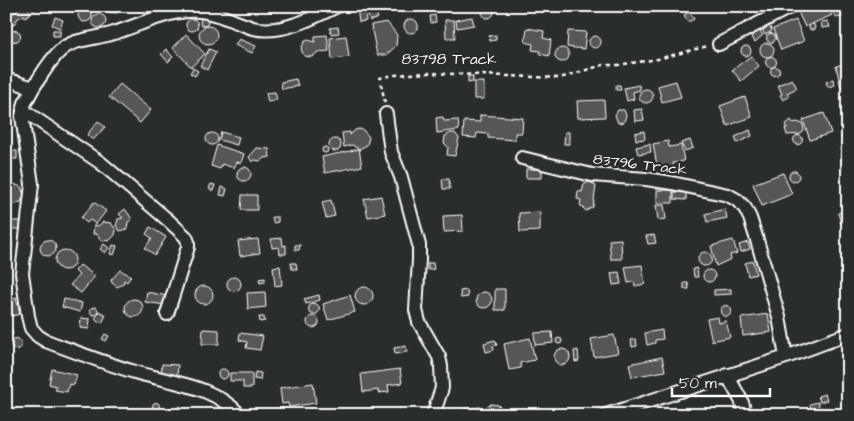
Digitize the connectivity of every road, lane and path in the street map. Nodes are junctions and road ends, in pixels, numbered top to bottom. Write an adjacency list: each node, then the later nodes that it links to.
1 (337, 6): 5 (street)
2 (792, 6): 3 (street)
3 (719, 44): 7 (path, 83798 Track)
4 (6, 79): 5 (street)
5 (33, 88): 6 (street)
6 (23, 110): 9 (street); 13 (street)
7 (386, 114): 14 (street)
8 (522, 158): 11 (street, 83796 Track)
9 (168, 314)
10 (848, 334): 11 (street)
11 (786, 357): 12 (street)
12 (728, 375): 15 (street); 16 (street)
13 (240, 415)
14 (433, 415)
15 (606, 415)
16 (746, 415)

